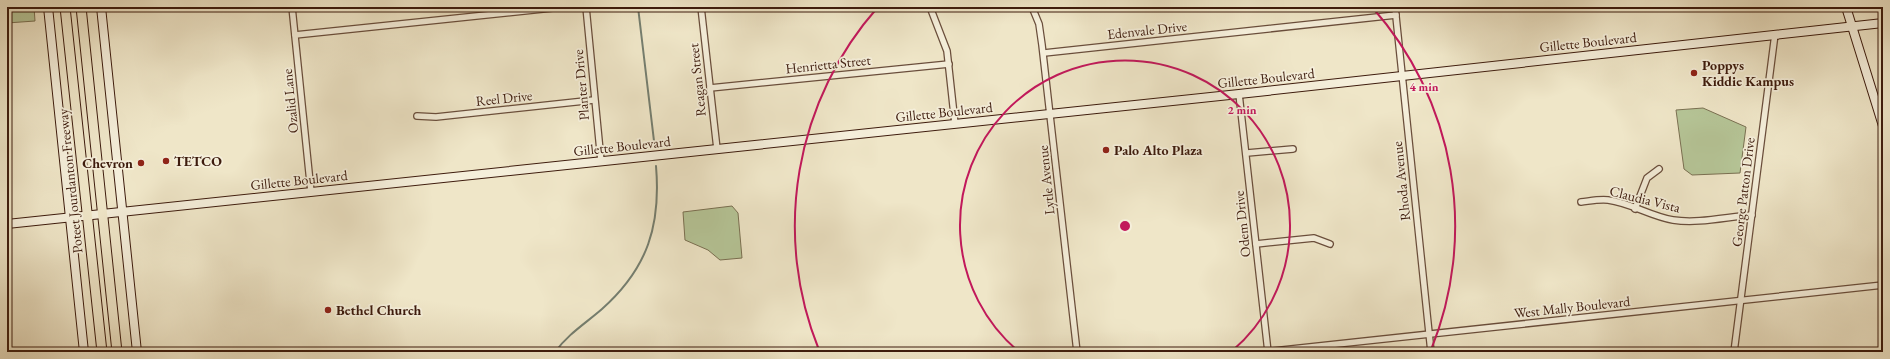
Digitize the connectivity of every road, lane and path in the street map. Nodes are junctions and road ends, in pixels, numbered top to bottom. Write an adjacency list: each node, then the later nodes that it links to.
1 (48, 7): 40 (main road, Poteet Jourdanton Freeway)
2 (65, 7): 39 (main road, Poteet Jourdanton Freeway)
3 (81, 7): 37 (main road)
4 (100, 7): 36 (main road)
5 (292, 7): 17 (street, Ozalid Lane)
6 (562, 7): 17 (street)
7 (586, 7): 23 (street, Planter Drive)
8 (701, 7): 21 (street, Reagan Street)
9 (930, 7): 19 (street)
10 (1032, 7): 18 (street, Lytle Avenue)
11 (1395, 7): 13 (street, Rhoda Avenue)
12 (1846, 7): 15 (main road)
13 (1396, 15): 18 (street, Edenvale Drive); 20 (street, Rhoda Avenue)
14 (1883, 23): 15 (main road, Gillette Boulevard)
15 (1852, 26): 16 (main road, Gillette Boulevard); 27 (main road)
16 (1775, 34): 20 (main road, Gillette Boulevard); 38 (street, George Patton Drive)
17 (295, 36): 33 (street, Ozalid Lane)
18 (1044, 53): 24 (street, Lytle Avenue)
19 (949, 64): 21 (street, Henrietta Street); 26 (street)
20 (1402, 76): 22 (main road, Gillette Boulevard); 46 (street, Rhoda Avenue)
21 (710, 88): 29 (street, Reagan Street)
22 (1239, 94): 24 (main road, Gillette Boulevard); 30 (street, Odem Drive)
23 (594, 100): 25 (street, Reel Drive); 31 (street, Planter Drive)
24 (1051, 113): 26 (main road, Gillette Boulevard); 51 (street, Lytle Avenue)
25 (417, 116)
26 (955, 124): 29 (main road, Gillette Boulevard)
27 (1883, 126)
28 (1293, 149): 30 (street)
29 (717, 150): 31 (main road, Gillette Boulevard)
30 (1247, 153): 42 (street, Odem Drive)
31 (601, 161): 33 (main road, Gillette Boulevard)
32 (1659, 169): 35 (street)
33 (311, 192): 36 (main road, Gillette Boulevard)
34 (1581, 202): 35 (street, Claudia Vista)
35 (1635, 209): 38 (street, Claudia Vista)
36 (123, 212): 37 (main road, Gillette Boulevard); 50 (main road)
37 (104, 214): 39 (main road, Gillette Boulevard); 49 (main road)
38 (1752, 215): 45 (street, George Patton Drive)
39 (88, 216): 40 (main road, Gillette Boulevard); 48 (main road, Poteet Jourdanton Freeway)
40 (72, 218): 41 (main road, Gillette Boulevard); 47 (main road, Poteet Jourdanton Freeway)
41 (7, 224)
42 (1256, 244): 43 (street); 53 (street, Odem Drive)
43 (1330, 244)
44 (1883, 285): 45 (street, West Mally Boulevard)
45 (1742, 301): 46 (street, West Mally Boulevard); 55 (street, George Patton Drive)
46 (1429, 335): 53 (street, West Mally Boulevard); 54 (street, Rhoda Avenue)
47 (84, 352)
48 (102, 352)
49 (117, 352)
50 (137, 352)
51 (1077, 352)
52 (1264, 352): 53 (street, West Mally Boulevard)
53 (1268, 352)
54 (1431, 352)
55 (1734, 352)

